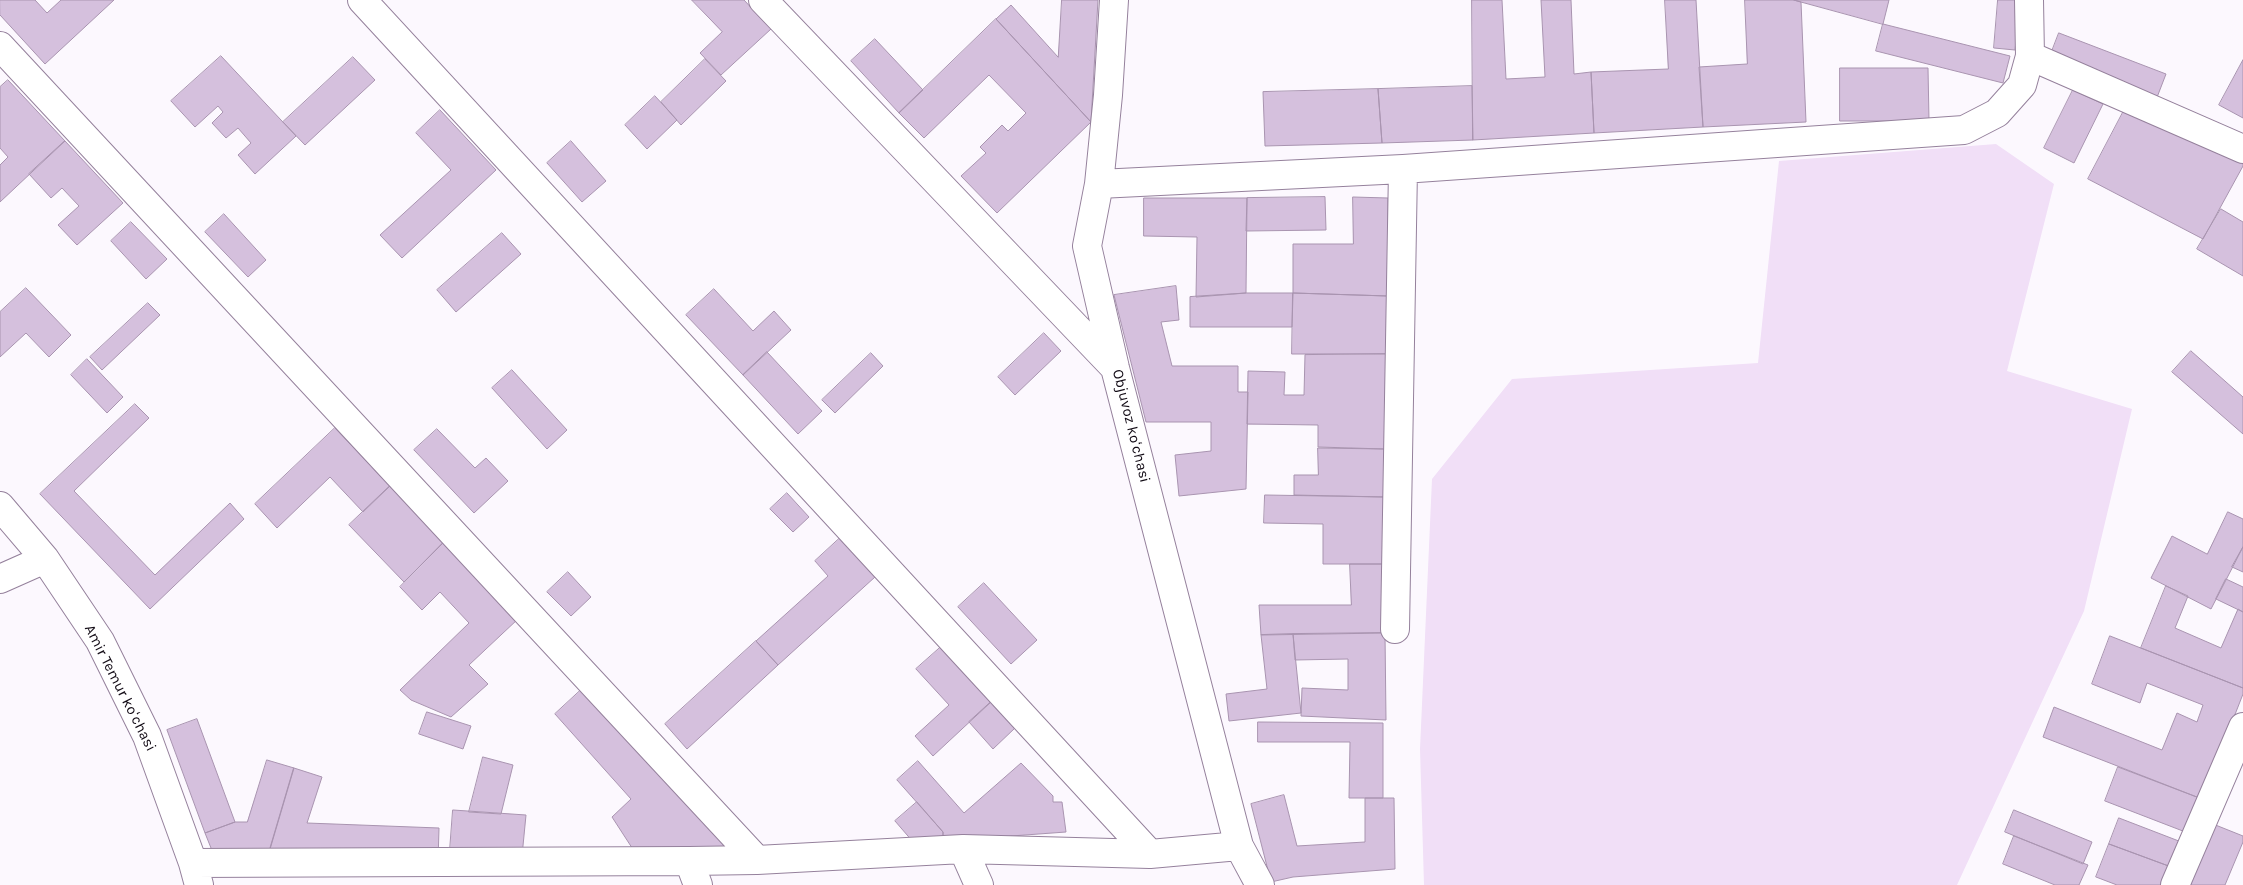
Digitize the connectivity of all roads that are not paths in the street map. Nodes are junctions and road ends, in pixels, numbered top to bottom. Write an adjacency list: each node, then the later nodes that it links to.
1 (362, 0): 18 (street)
2 (763, 0): 10 (street)
3 (1114, 0): 9 (street, Objuvoz koʻchasi)
4 (2030, 0): 6 (street)
5 (0, 46): 19 (street)
6 (2030, 56): 7 (street); 8 (street)
7 (2243, 149)
8 (1403, 169): 9 (street); 14 (street)
9 (1099, 184): 10 (street, Objuvoz koʻchasi)
10 (1115, 368): 16 (street, Objuvoz koʻchasi)
11 (0, 506): 12 (street, Amir Temur koʻchasi)
12 (46, 558): 13 (street); 21 (street, Amir Temur koʻchasi)
13 (0, 579)
14 (1395, 629)
15 (2243, 727): 24 (street)
16 (1238, 846): 18 (street); 23 (street, Objuvoz koʻchasi)
17 (963, 849): 18 (street); 19 (street); 22 (street)
18 (1150, 854)
19 (757, 860): 20 (street)
20 (693, 873): 21 (street)
21 (196, 874)
22 (979, 885)
23 (1260, 885)
24 (2174, 885)

